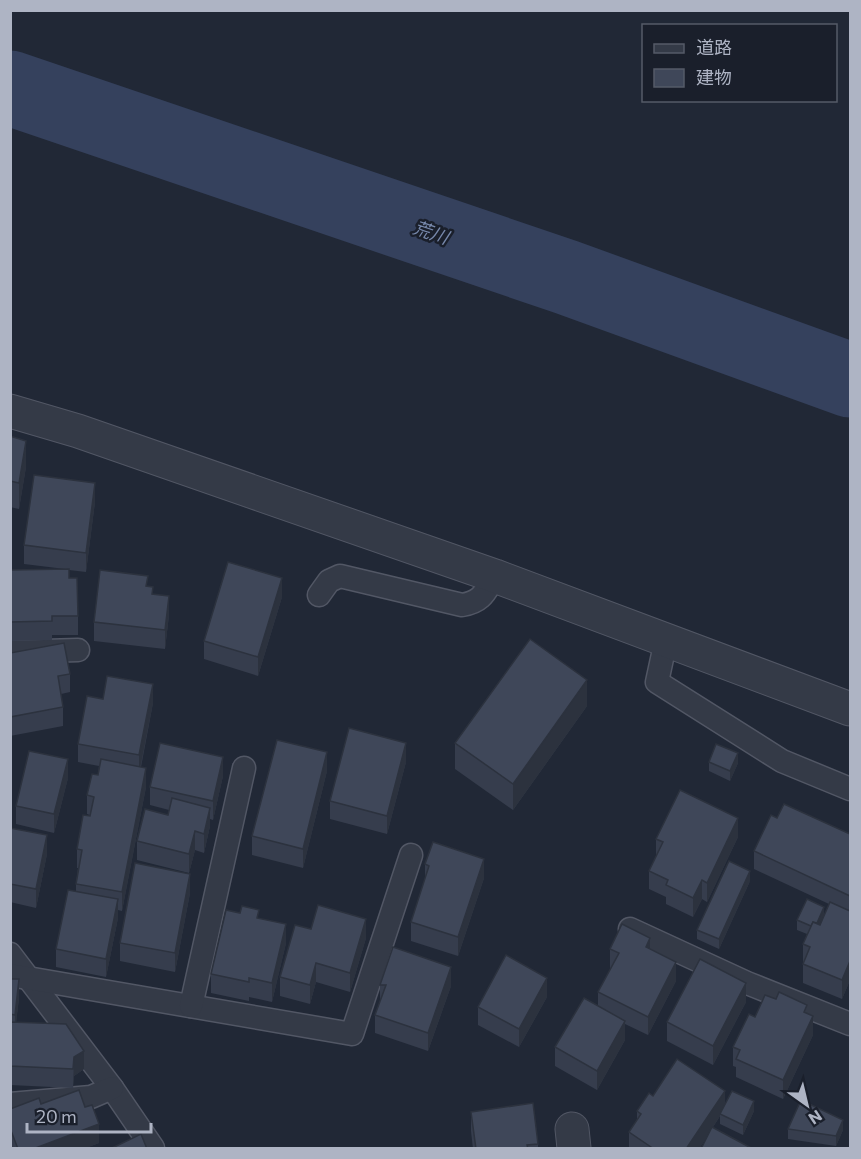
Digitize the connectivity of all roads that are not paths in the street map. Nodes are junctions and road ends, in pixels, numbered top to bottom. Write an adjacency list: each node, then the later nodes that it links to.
1 (10, 411): 2 (street)
2 (495, 576): 3 (lane); 4 (street)
3 (319, 595)
4 (666, 640): 7 (street); 9 (lane)
5 (78, 650): 6 (lane)
6 (10, 652)
7 (850, 709)
8 (244, 768): 14 (lane)
9 (850, 789)
10 (411, 855): 14 (lane)
11 (630, 929): 15 (lane)
12 (10, 954): 13 (lane)
13 (19, 976): 14 (lane); 16 (lane)
14 (191, 1006)
15 (850, 1024)
16 (112, 1088): 17 (lane); 18 (lane)
17 (10, 1104)
18 (153, 1149)

